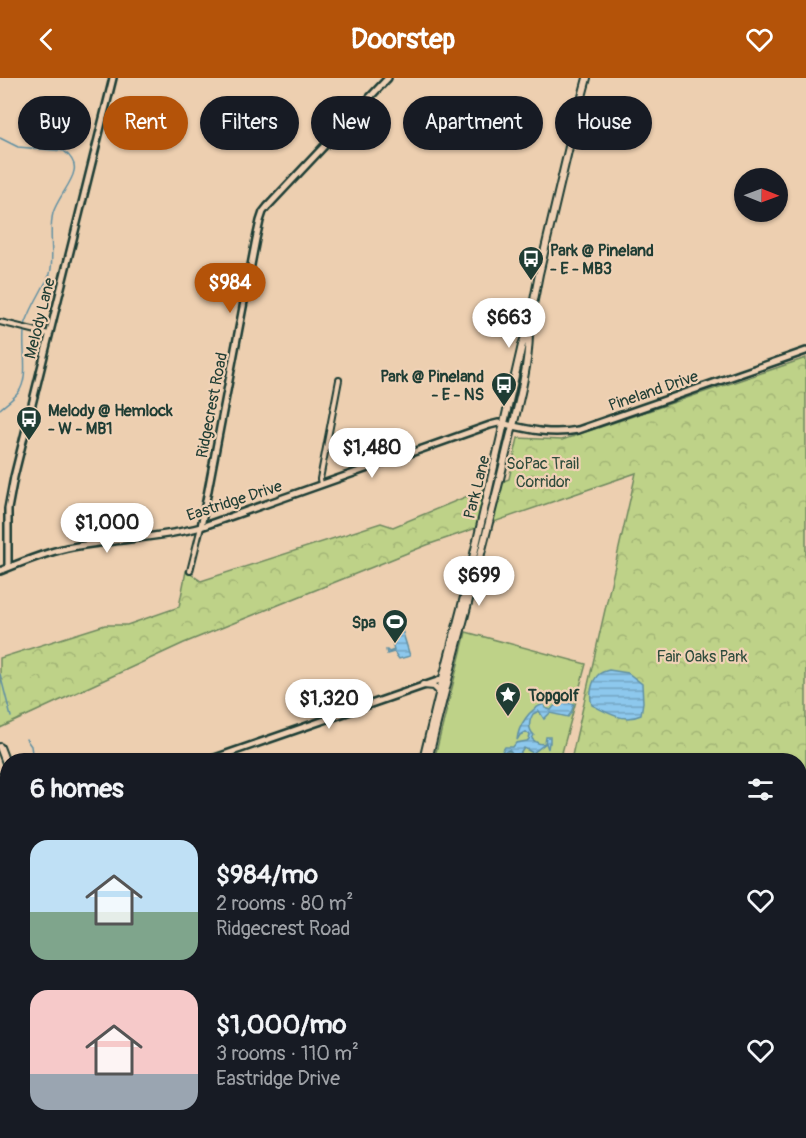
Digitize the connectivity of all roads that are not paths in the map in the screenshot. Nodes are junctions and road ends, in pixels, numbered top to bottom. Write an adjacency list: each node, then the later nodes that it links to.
1 (113, 78): 6 (street, Melody Lane)
2 (388, 78): 12 (street, Ridgecrest Road)
3 (587, 78): 5 (main road, Park Lane)
4 (0, 322): 6 (street)
5 (529, 326): 9 (main road, Park Lane); 10 (main road, Park Lane)
6 (49, 334): 15 (street, Melody Lane)
7 (806, 351): 10 (street, Pineland Drive)
8 (339, 380): 11 (street)
9 (505, 424): 10 (street, Pineland Drive); 11 (street, Eastridge Drive); 13 (main road, Park Lane)
10 (512, 426): 14 (main road, Park Lane)
11 (321, 484): 12 (street, Eastridge Drive)
12 (201, 527): 15 (street, Eastridge Drive); 17 (street, Ridgecrest Road)
13 (479, 529): 14 (main road); 18 (main road, Park Lane)
14 (488, 531): 18 (main road, Park Lane)
15 (8, 567): 16 (street, Eastridge Drive)
16 (0, 571)
17 (190, 571)
18 (470, 585): 19 (main road, Park Lane)
19 (445, 678): 20 (street); 21 (main road, Park Lane); 24 (main road, Park Lane)
20 (423, 685): 21 (main road); 22 (street)
21 (439, 691): 23 (main road, Park Lane)
22 (229, 753)
23 (425, 753)
24 (429, 753)

